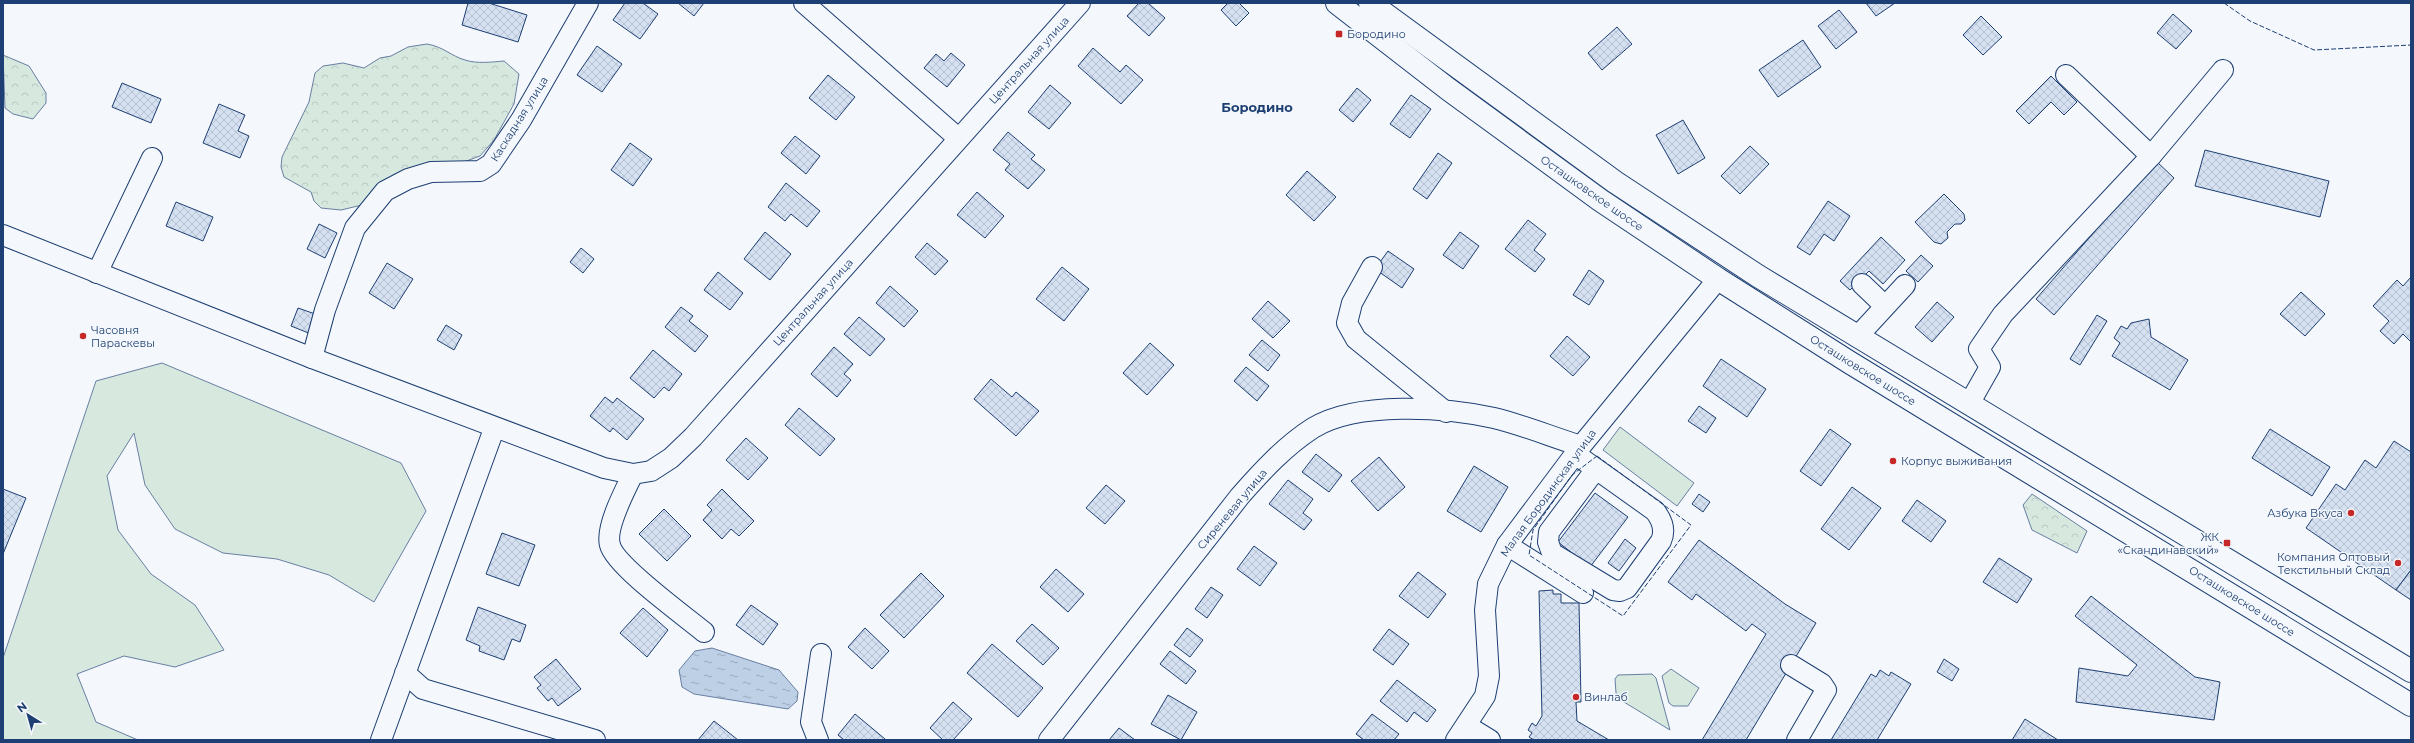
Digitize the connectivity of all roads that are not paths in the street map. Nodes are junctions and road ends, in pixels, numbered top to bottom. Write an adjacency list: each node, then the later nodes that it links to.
1 (588, 3): 19 (street, Каскадная улица)
2 (804, 3): 8 (street)
3 (1080, 3): 8 (street, Центральная улица)
4 (1337, 3): 14 (main road, Осташковское шоссе)
5 (1370, 3): 18 (main road, Осташковское шоссе)
6 (2223, 70): 9 (street)
7 (2066, 75): 9 (street)
8 (958, 138): 25 (street, Центральная улица)
9 (2151, 156): 20 (street)
10 (152, 158): 13 (street)
11 (3, 235): 13 (street, Центральная улица)
12 (1372, 267): 21 (street)
13 (97, 273): 19 (street, Центральная улица)
14 (1718, 279): 23 (street, Малая Бородинская улица); 33 (main road, Осташковское шоссе)
15 (1862, 284): 17 (street)
16 (1905, 285): 17 (street)
17 (1885, 306): 18 (street)
18 (1857, 337): 20 (main road, Осташковское шоссе)
19 (312, 358): 22 (street, Центральная улица)
20 (1969, 404): 31 (main road, Осташковское шоссе)
21 (1446, 412): 23 (street, Сиреневая улица); 38 (street, Сиреневая улица)
22 (494, 428): 25 (street, Центральная улица); 32 (street)
23 (1578, 450): 24 (street, Сиреневая улица); 26 (street, Малая Бородинская улица)
24 (1596, 469): 24 (street)
25 (633, 474): 28 (street)
26 (1507, 545): 27 (street); 34 (street, Малая Бородинская улица)
27 (1584, 594)
28 (704, 632)
29 (821, 654): 37 (street)
30 (1791, 665): 40 (street)
31 (2411, 671)
32 (405, 673): 35 (street); 36 (street)
33 (2411, 705)
34 (1462, 733): 39 (street)
35 (381, 740)
36 (595, 740)
37 (818, 740)
38 (1049, 740)
39 (1490, 740)
40 (1797, 740)

